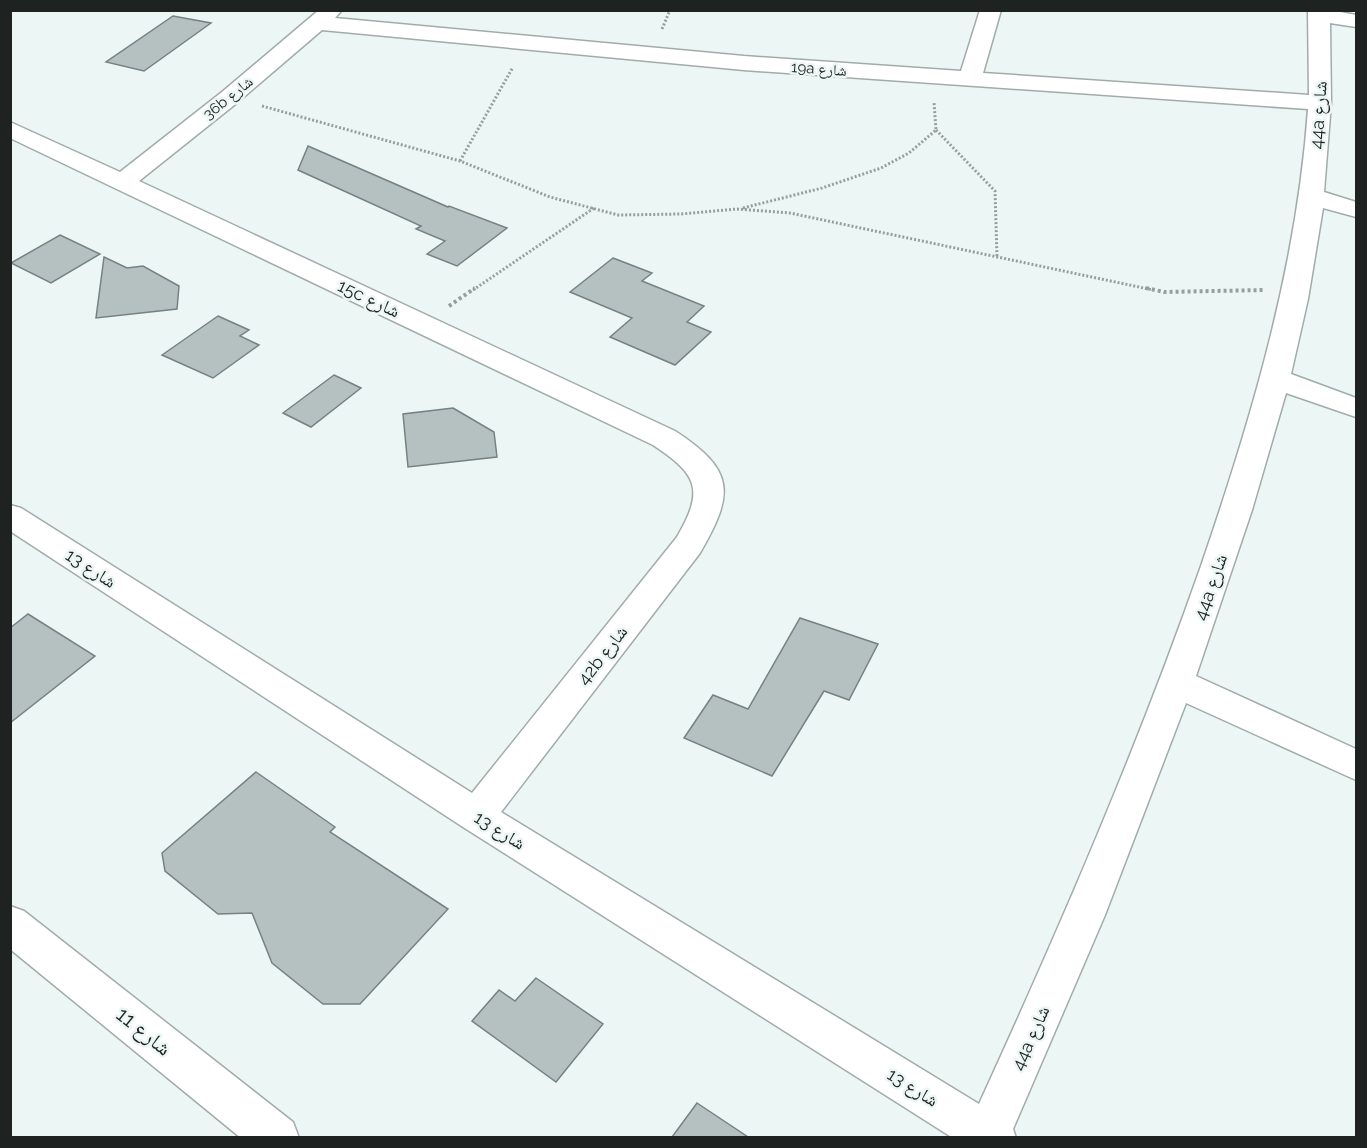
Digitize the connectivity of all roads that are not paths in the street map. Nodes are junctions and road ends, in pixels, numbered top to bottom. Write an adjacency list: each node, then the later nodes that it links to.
1 (992, 10): 5 (street)
2 (1319, 13): 4 (street); 6 (street, 44a شارع)
3 (325, 17): 5 (street, 19a شارع); 8 (street, 36b شارع)
4 (1356, 21)
5 (970, 80): 6 (street, 19a شارع)
6 (1320, 103): 9 (street, 44a شارع)
7 (10, 129): 8 (street, 15c شارع)
8 (121, 183): 13 (street, 15c شارع)
9 (1311, 196): 10 (street); 11 (street, 44a شارع)
10 (1356, 210)
11 (1276, 379): 12 (street); 15 (street, 44a شارع)
12 (1356, 408)
13 (711, 487): 17 (street, 42b شارع)
14 (10, 516): 17 (street, شارع 13)
15 (1177, 683): 16 (street); 19 (street, 44a شارع)
16 (1356, 765)
17 (476, 816): 19 (street, شارع 13)
18 (10, 924): 20 (street, شارع 11)
19 (991, 1136)
20 (277, 1137)

